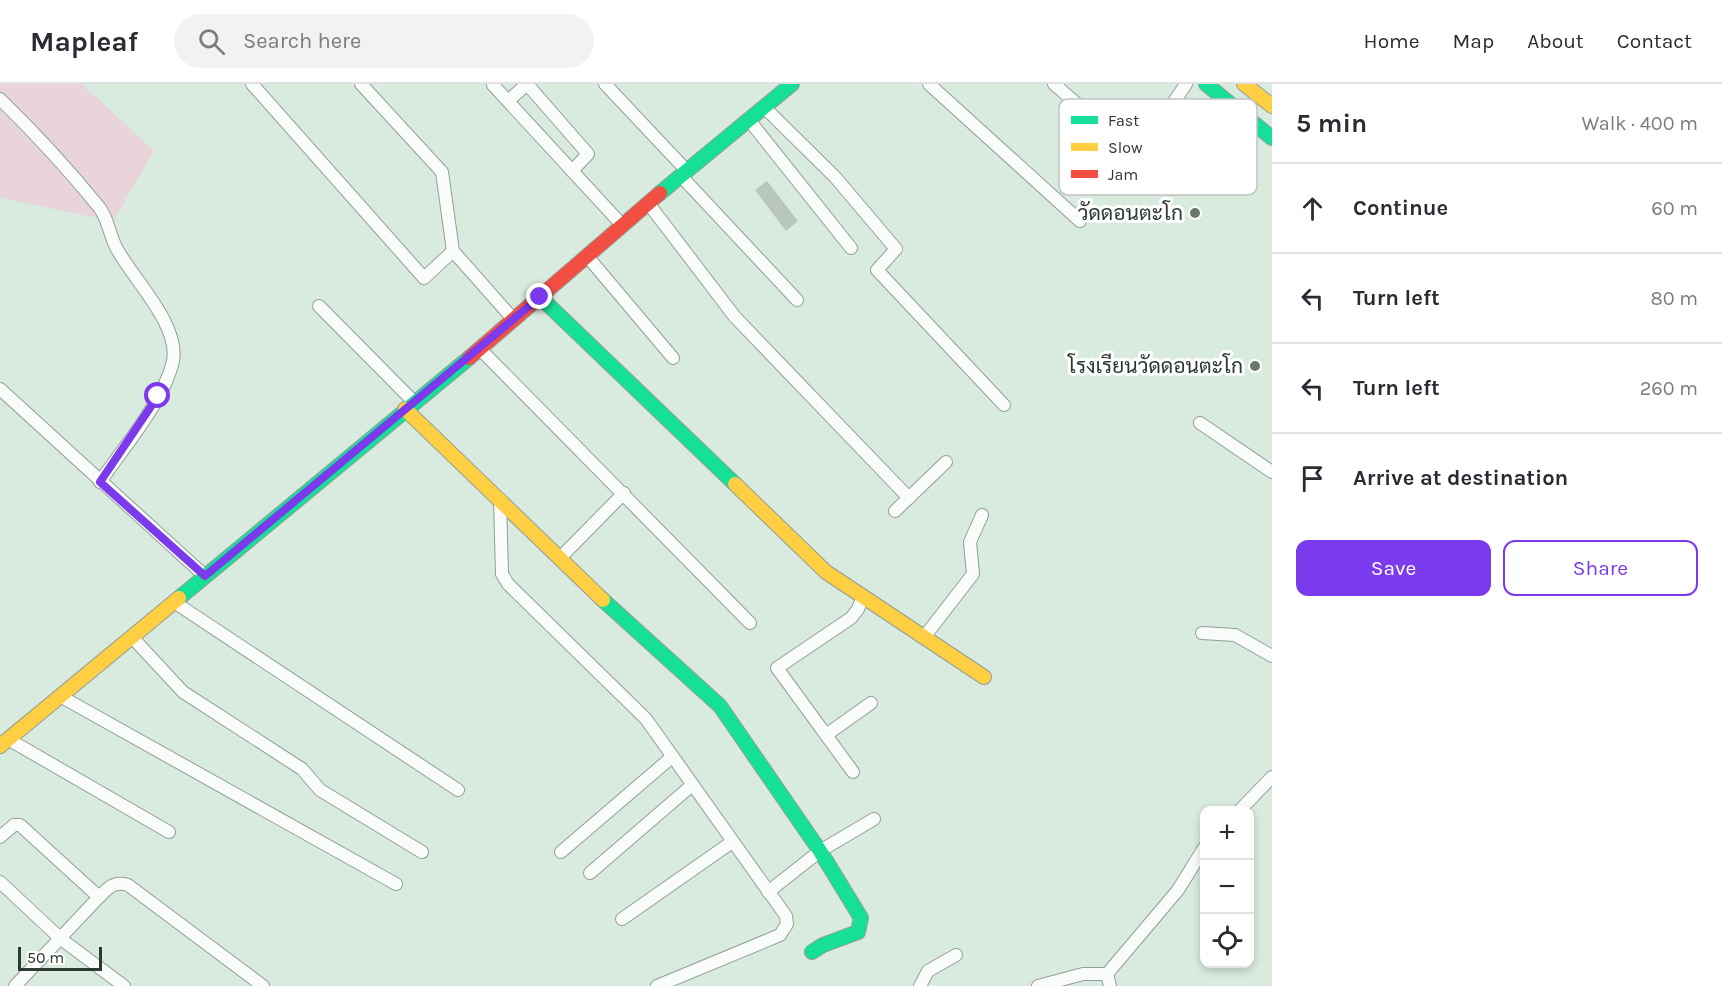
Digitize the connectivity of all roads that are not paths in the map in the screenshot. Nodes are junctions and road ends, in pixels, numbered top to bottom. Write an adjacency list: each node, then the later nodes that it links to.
1 (252, 84): 34 (street)
2 (361, 84): 34 (street)
3 (527, 84): 20 (street); 28 (street)
4 (605, 84): 29 (street)
5 (792, 84): 22 (street)
6 (928, 84): 31 (street)
7 (1054, 84): 16 (street)
8 (1186, 84): 17 (street)
9 (1206, 84): 18 (street)
10 (1224, 84): 19 (street)
11 (1244, 84): 21 (street)
12 (1261, 84): 14 (street)
13 (493, 85): 20 (street)
14 (1272, 93)
15 (0, 99): 48 (street)
16 (1071, 99)
17 (1176, 99)
18 (1224, 99)
19 (1242, 99)
20 (508, 101): 28 (street)
21 (1272, 106)
22 (764, 107): 24 (street); 44 (street)
23 (1257, 111): 25 (street)
24 (749, 120): 29 (street); 33 (street)
25 (1272, 123)
26 (1257, 126): 27 (street)
27 (1272, 138)
28 (572, 171): 32 (street)
29 (684, 173): 30 (street); 37 (street)
30 (648, 204): 32 (street); 50 (street)
31 (1080, 221)
32 (622, 225): 35 (street)
33 (851, 248)
34 (453, 251): 39 (street)
35 (587, 256): 36 (street); 41 (street)
36 (540, 297): 39 (street); 56 (street)
37 (797, 300)
38 (320, 306): 43 (street)
39 (514, 320): 40 (street)
40 (480, 349): 43 (street); 49 (street)
41 (673, 358)
42 (0, 389): 48 (street)
43 (410, 405): 51 (street); 55 (street)
44 (1004, 405)
45 (1200, 423): 47 (street)
46 (946, 462): 50 (street)
47 (1272, 472)
48 (100, 482): 55 (street)
49 (624, 493): 54 (street); 58 (street)
50 (909, 498): 52 (street)
51 (500, 499): 54 (street); 68 (street)
52 (895, 511)
53 (982, 515): 60 (street)
54 (560, 558): 78 (street)
55 (205, 576): 57 (street)
56 (863, 596): 60 (street); 66 (street)
57 (174, 603): 61 (street); 72 (street)
58 (750, 622)
59 (1202, 633): 62 (street)
60 (925, 636): 63 (street)
61 (132, 637): 64 (street); 79 (street)
62 (1272, 656)
63 (984, 676)
64 (60, 696): 67 (street); 84 (street)
65 (871, 703): 66 (street)
66 (826, 735): 69 (street)
67 (4, 743): 75 (street)
68 (672, 757): 71 (street); 80 (street)
69 (854, 772)
70 (1271, 779): 73 (street)
71 (692, 786): 77 (street); 82 (street)
72 (458, 790)
73 (1244, 806)
74 (874, 819): 78 (street)
75 (169, 832)
76 (0, 837): 86 (street)
77 (732, 842): 85 (street); 87 (street)
78 (820, 851): 85 (street); 89 (street)
79 (422, 852)
80 (561, 852)
81 (1200, 854): 91 (street)
82 (590, 873)
83 (0, 882): 88 (street)
84 (396, 884)
85 (768, 892): 95 (street)
86 (99, 897): 88 (street); 94 (street)
87 (622, 919)
88 (61, 939): 92 (street); 93 (street)
89 (812, 952)
90 (956, 955): 96 (street)
91 (1108, 980): 97 (street)
92 (15, 986)
93 (124, 986)
94 (263, 986)
95 (657, 986)
96 (920, 986)
97 (1038, 986)

